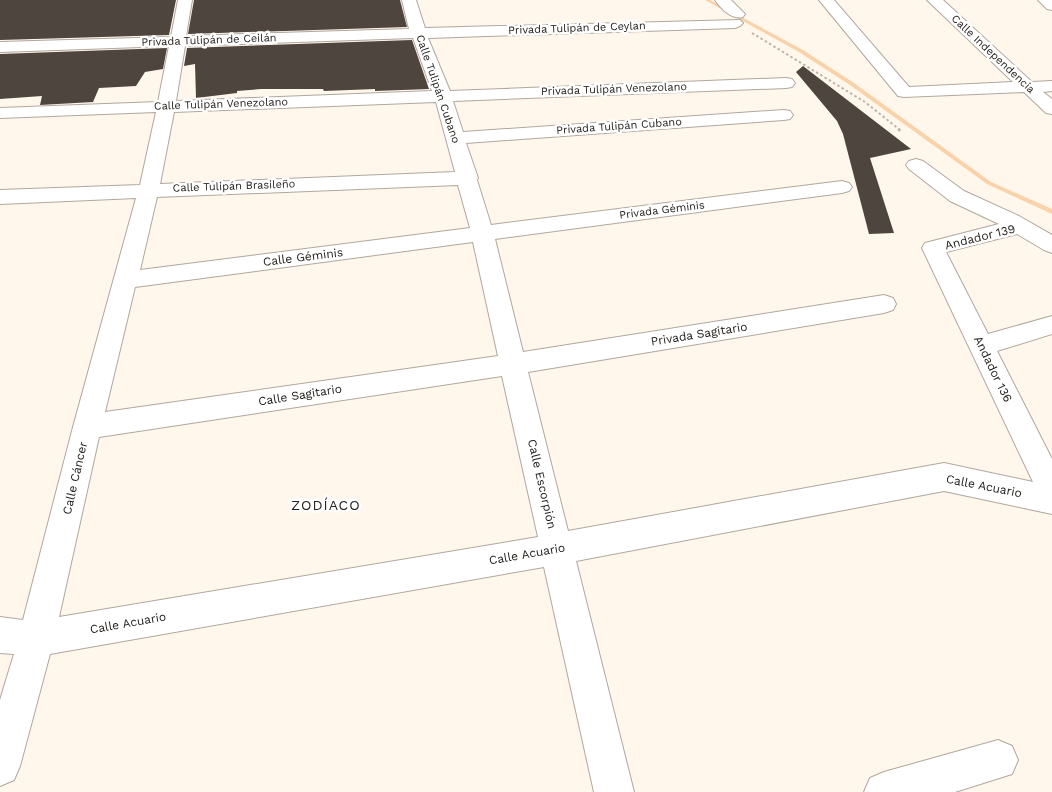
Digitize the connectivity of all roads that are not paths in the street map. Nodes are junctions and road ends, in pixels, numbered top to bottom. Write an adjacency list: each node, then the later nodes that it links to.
1 (185, 0): 9 (street, Calle Cáncer)
2 (409, 0): 8 (street, Calle Tulipán Cubano)
3 (722, 0): 8 (street, Privada Tulipán de Ceylan)
4 (826, 0): 13 (street)
5 (934, 0): 13 (street, Calle Independencia)
6 (1045, 0): 7 (street)
7 (1052, 6)
8 (418, 32): 9 (street, Privada Tulipán de Ceilán); 14 (street, Calle Tulipán Cubano)
9 (177, 42): 10 (street, Privada Tulipán de Ceilán); 15 (street, Calle Cáncer)
10 (0, 47)
11 (786, 83): 14 (street, Privada Tulipán Venezolano)
12 (1052, 86): 13 (street)
13 (1028, 87): 16 (street, Calle Independencia)
14 (443, 96): 15 (street, Calle Tulipán Venezolano); 19 (street, Calle Tulipán Cubano)
15 (166, 106): 17 (street, Calle Tulipán Venezolano); 23 (street, Calle Cáncer)
16 (1052, 109)
17 (0, 113)
18 (784, 114): 19 (street, Privada Tulipán Cubano)
19 (455, 138): 21 (street, Calle Tulipán Cubano)
20 (916, 164): 25 (street)
21 (468, 178): 23 (street, Calle Tulipán Brasileño); 26 (street, Calle Escorpión)
22 (842, 187): 26 (street, Privada Géminis)
23 (149, 189): 24 (street, Calle Tulipán Brasileño); 29 (street, Calle Cáncer)
24 (0, 197)
25 (1020, 226): 27 (street, Andador 139); 28 (street, Andador 139)
26 (482, 233): 29 (street, Calle Géminis); 33 (street, Calle Escorpión)
27 (1052, 245)
28 (933, 248): 32 (street, Andador 136)
29 (124, 280): 34 (street, Calle Cáncer)
30 (884, 304): 33 (street, Privada Sagitario)
31 (1052, 326): 32 (street)
32 (982, 346): 35 (street, Andador 136)
33 (513, 364): 34 (street, Calle Sagitario); 37 (street, Calle Escorpión)
34 (87, 427): 39 (street, Calle Cáncer)
35 (1052, 490)
36 (1052, 500): 37 (street, Calle Acuario)
37 (557, 549): 39 (street, Calle Acuario); 42 (street, Calle Escorpión)
38 (0, 635): 39 (street, Calle Acuario)
39 (36, 639): 41 (street, Calle Cáncer)
40 (998, 760): 43 (street)
41 (0, 766)
42 (614, 792)
43 (884, 792)

